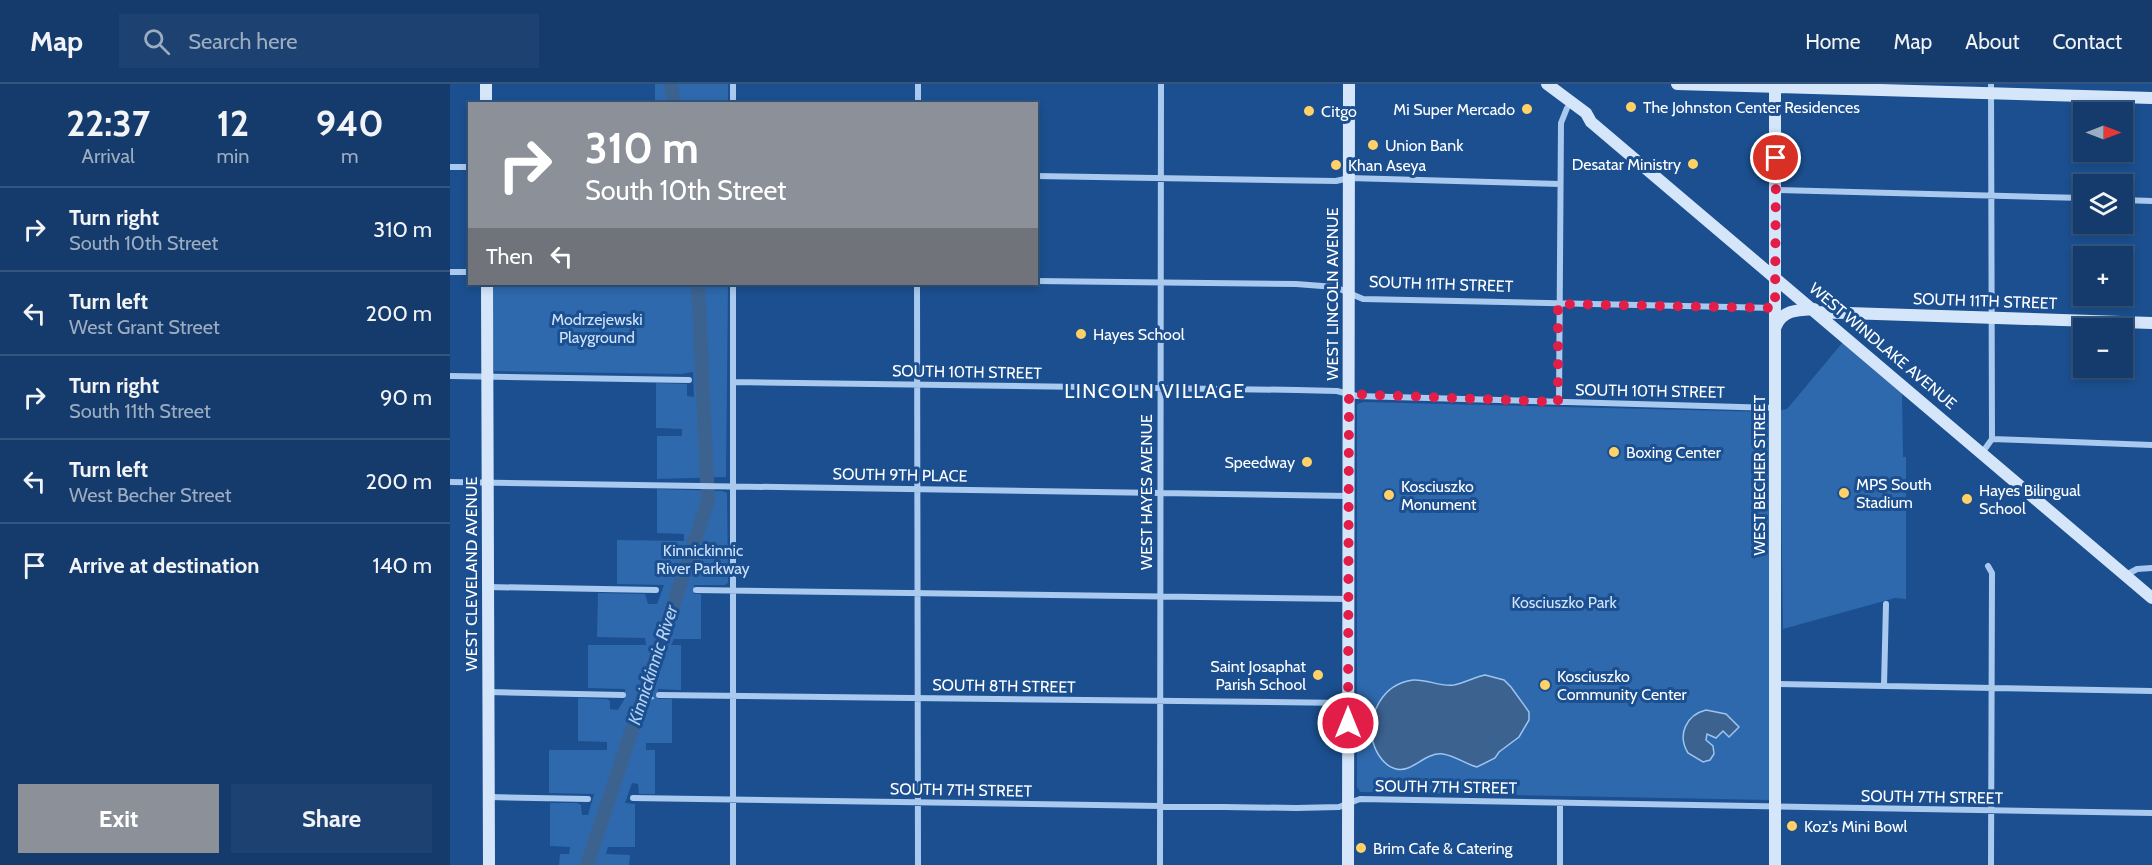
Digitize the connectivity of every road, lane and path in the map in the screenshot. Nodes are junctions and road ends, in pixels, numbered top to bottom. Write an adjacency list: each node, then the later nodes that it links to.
1 (486, 84): 12 (street)
2 (733, 84): 13 (street)
3 (918, 84): 14 (street)
4 (1161, 84): 20 (street, WEST HAYES AVENUE)
5 (1349, 84): 21 (street, WEST LINCOLN AVENUE)
6 (1541, 84): 15 (street, WEST WINDLAKE AVENUE)
7 (1547, 84): 16 (street, WEST WINDLAKE AVENUE)
8 (1677, 84): 9 (street)
9 (1775, 85): 10 (street); 23 (street, WEST BECHER STREET)
10 (1991, 88): 11 (street); 24 (street)
11 (2152, 98)
12 (486, 102)
13 (732, 102)
14 (918, 102)
15 (1567, 108): 16 (street, WEST WINDLAKE AVENUE); 22 (street)
16 (1591, 122): 30 (street, WEST WINDLAKE AVENUE)
17 (450, 167): 18 (street)
18 (468, 167)
19 (1038, 176): 20 (street)
20 (1160, 177): 21 (street); 32 (street, WEST HAYES AVENUE)
21 (1349, 178): 22 (street); 36 (street, WEST LINCOLN AVENUE)
22 (1560, 184): 37 (street)
23 (1776, 190): 24 (street); 30 (street, WEST BECHER STREET)
24 (1992, 194): 25 (street); 40 (street)
25 (2073, 198)
26 (2133, 200): 27 (street)
27 (2152, 201)
28 (450, 272): 29 (street)
29 (468, 272)
30 (1775, 276): 38 (street, WEST BECHER STREET); 39 (street, WEST WINDLAKE AVENUE)
31 (1038, 281): 32 (street, SOUTH 11TH STREET)
32 (1160, 283): 36 (street, SOUTH 11TH STREET); 48 (street, WEST HAYES AVENUE)
33 (487, 285): 44 (street, WEST CLEVELAND AVENUE)
34 (733, 285): 46 (street)
35 (917, 285): 47 (street)
36 (1349, 293): 37 (street, SOUTH 11TH STREET); 49 (street, WEST LINCOLN AVENUE)
37 (1558, 304): 38 (street, SOUTH 11TH STREET); 50 (street)
38 (1775, 308): 42 (street, WEST BECHER STREET)
39 (1816, 311): 40 (street, SOUTH 11TH STREET); 42 (street, SOUTH 11TH STREET); 54 (street, WEST WINDLAKE AVENUE)
40 (1991, 318): 41 (street, SOUTH 11TH STREET); 52 (street)
41 (2152, 323)
42 (1775, 327): 51 (street, WEST BECHER STREET)
43 (450, 376): 44 (street)
44 (487, 377): 45 (street); 56 (street, WEST CLEVELAND AVENUE)
45 (689, 380)
46 (733, 382): 47 (street, SOUTH 10TH STREET); 57 (street)
47 (917, 385): 48 (street, SOUTH 10TH STREET); 58 (street)
48 (1160, 388): 49 (street, SOUTH 10TH STREET); 59 (street, WEST HAYES AVENUE)
49 (1349, 394): 50 (street, SOUTH 10TH STREET); 60 (street, WEST LINCOLN AVENUE)
50 (1558, 402): 51 (street, SOUTH 10TH STREET)
51 (1775, 408): 73 (street, WEST BECHER STREET)
52 (1992, 439): 53 (street); 54 (street)
53 (2152, 445)
54 (1982, 453): 63 (street, WEST WINDLAKE AVENUE)
55 (450, 482): 56 (street, SOUTH 9TH PLACE)
56 (487, 482): 57 (street, SOUTH 9TH PLACE); 64 (street, WEST CLEVELAND AVENUE)
57 (733, 485): 58 (street, SOUTH 9TH PLACE); 67 (street)
58 (917, 489): 59 (street, SOUTH 9TH PLACE); 68 (street)
59 (1160, 492): 60 (street, SOUTH 9TH PLACE); 69 (street, WEST HAYES AVENUE)
60 (1349, 496): 71 (street, WEST LINCOLN AVENUE)
61 (1988, 566): 75 (street)
62 (2152, 568): 63 (street)
63 (2126, 575): 70 (street, WEST WINDLAKE AVENUE)
64 (488, 587): 65 (street); 77 (street, WEST CLEVELAND AVENUE)
65 (656, 590)
66 (696, 590): 67 (street)
67 (734, 591): 68 (street); 80 (street)
68 (917, 593): 69 (street); 81 (street)
69 (1159, 597): 71 (street); 82 (street, WEST HAYES AVENUE)
70 (2152, 598)
71 (1348, 599): 83 (street, WEST LINCOLN AVENUE)
72 (1886, 604): 74 (street)
73 (1776, 684): 74 (street); 91 (street, WEST BECHER STREET)
74 (1884, 686): 75 (street)
75 (1990, 688): 76 (street); 93 (street)
76 (2152, 691)
77 (488, 692): 78 (street); 84 (street, WEST CLEVELAND AVENUE)
78 (623, 695)
79 (659, 695): 80 (street, SOUTH 8TH STREET)
80 (732, 695): 81 (street, SOUTH 8TH STREET); 87 (street)
81 (918, 698): 82 (street, SOUTH 8TH STREET); 88 (street)
82 (1160, 701): 83 (street, SOUTH 8TH STREET); 92 (street, WEST HAYES AVENUE)
83 (1348, 703): 90 (street, WEST LINCOLN AVENUE)
84 (488, 797): 86 (street); 95 (street, WEST CLEVELAND AVENUE)
85 (633, 798): 87 (street, SOUTH 7TH STREET)
86 (588, 799)
87 (732, 800): 88 (street, SOUTH 7TH STREET); 96 (street)
88 (918, 803): 92 (street, SOUTH 7TH STREET); 97 (street)
89 (1560, 803): 90 (street, SOUTH 7TH STREET); 91 (street, SOUTH 7TH STREET); 100 (street)
90 (1348, 804): 92 (street, SOUTH 7TH STREET); 99 (street, WEST LINCOLN AVENUE)
91 (1776, 806): 93 (street, SOUTH 7TH STREET); 101 (street, WEST BECHER STREET)
92 (1160, 807): 98 (street, WEST HAYES AVENUE)
93 (1990, 812): 94 (street, SOUTH 7TH STREET); 102 (street)
94 (2152, 813)
95 (489, 865)
96 (733, 865)
97 (918, 865)
98 (1160, 865)
99 (1348, 865)
100 (1560, 865)
101 (1775, 865)
102 (1991, 865)

